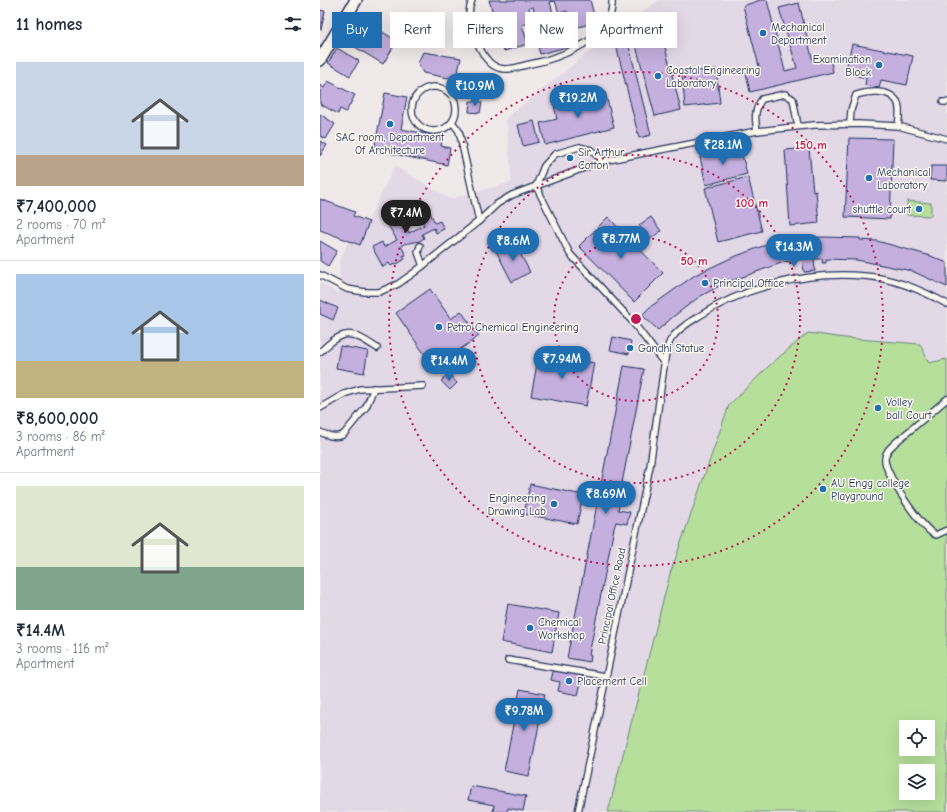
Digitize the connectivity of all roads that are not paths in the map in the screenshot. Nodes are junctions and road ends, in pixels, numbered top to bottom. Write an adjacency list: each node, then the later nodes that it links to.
1 (356, 0): 4 (street)
2 (472, 0): 3 (lane)
3 (612, 0)
4 (321, 58)
5 (452, 122): 5 (lane); 13 (lane)
6 (850, 124): 7 (lane); 8 (lane); 8 (lane)
7 (798, 126): 9 (lane); 9 (lane)
8 (898, 126): 10 (lane)
9 (757, 131): 11 (lane)
10 (947, 139)
11 (603, 161): 12 (lane); 12 (lane)
12 (536, 186): 13 (lane); 20 (lane)
13 (479, 221): 15 (lane)
14 (420, 246): 15 (lane)
15 (424, 266): 16 (lane)
16 (320, 275)
17 (947, 304): 20 (lane, Principal Office Road)
18 (377, 348): 19 (lane)
19 (320, 352)
20 (664, 363): 28 (lane, Principal Office Road)
21 (423, 386): 22 (lane)
22 (374, 388): 24 (lane); 25 (lane)
23 (947, 399): 26 (lane)
24 (320, 408)
25 (320, 432)
26 (947, 530)
27 (508, 660): 28 (lane)
28 (605, 676): 29 (lane, Principal Office Road)
29 (578, 812)

